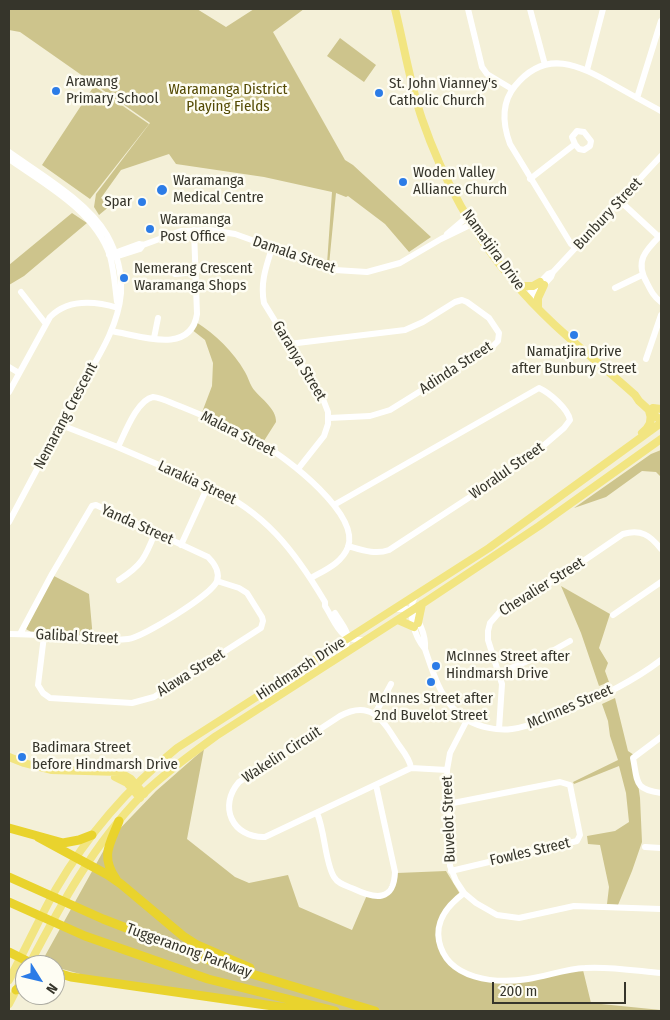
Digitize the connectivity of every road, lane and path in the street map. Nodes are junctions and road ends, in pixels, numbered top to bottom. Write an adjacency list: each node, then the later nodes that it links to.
1 (395, 9): 16 (main road, Namatjira Drive)
2 (468, 9): 8 (street)
3 (530, 9): 6 (street)
4 (603, 9): 7 (street)
5 (661, 21): 9 (street)
6 (545, 65): 7 (street); 8 (street)
7 (587, 70): 9 (street)
8 (512, 89): 14 (street)
9 (637, 98): 10 (street)
10 (661, 111)
11 (575, 144): 14 (street)
12 (661, 156): 15 (street, Bunbury Street)
13 (11, 158): 23 (street, Nemarang Crescent)
14 (530, 179): 22 (street)
15 (620, 201): 19 (street); 22 (street, Bunbury Street)
16 (467, 216): 17 (main road, Namatjira Drive); 20 (street, Damala Street)
17 (472, 224): 20 (street, Damala Street); 28 (main road, Namatjira Drive)
18 (194, 230): 21 (street, Damala Street); 23 (street, Damala Street); 24 (street)
19 (660, 236): 26 (street)
20 (441, 240): 21 (street, Damala Street)
21 (272, 248): 40 (street, Garanya Street)
22 (576, 248): 27 (street, Bunbury Street)
23 (113, 256): 33 (street, Nemarang Crescent)
24 (196, 272): 25 (street); 39 (street)
25 (175, 274)
26 (642, 276): 29 (street); 32 (street)
27 (542, 284): 28 (main road); 31 (street, Bunbury Street); 34 (main road)
28 (518, 286): 31 (main road, Namatjira Drive)
29 (615, 288)
30 (21, 292): 37 (street)
31 (528, 298): 34 (main road, Namatjira Drive)
32 (661, 302)
33 (118, 308): 37 (street); 38 (street, Nemarang Crescent)
34 (538, 308): 45 (main road, Namatjira Drive)
35 (661, 315): 41 (street)
36 (158, 318): 39 (street)
37 (46, 324): 43 (street)
38 (111, 331): 39 (street); 49 (street, Nemarang Crescent)
39 (154, 338)
40 (289, 344): 47 (street, Garanya Street); 47 (street, Adinda Street)
41 (646, 359)
42 (9, 367): 43 (street)
43 (19, 373): 44 (street)
44 (9, 392)
45 (654, 409): 46 (main road, Namatjira Drive); 48 (main road, Namatjira Drive); 52 (main road)
46 (661, 415)
47 (329, 418): 53 (street, Garanya Street)
48 (661, 422): 52 (main road, Hindmarsh Drive)
49 (62, 423): 51 (street, Larakia Street); 56 (street, Nemarang Crescent)
50 (660, 440): 66 (main road, Hindmarsh Drive)
51 (118, 447): 53 (street, Malara Street); 54 (street, Larakia Street)
52 (621, 453): 65 (main road, Hindmarsh Drive)
53 (298, 469): 55 (street, Malara Street)
54 (208, 486): 58 (street); 61 (street, Larakia Street)
55 (334, 505): 59 (street, Malara Street); 59 (street, Woralul Street)
56 (9, 522)
57 (155, 533): 58 (street, Yanda Street); 62 (street); 73 (street, Yanda Street)
58 (181, 545): 63 (street, Yanda Street)
59 (348, 546): 61 (street)
60 (661, 550): 80 (street, Chevalier Street)
61 (311, 578): 75 (street, Larakia Street)
62 (119, 580)
63 (217, 581): 74 (street, Galibal Street); 74 (street, Alawa Street)
64 (661, 582): 69 (street)
65 (415, 596): 67 (main road, Hindmarsh Drive); 68 (street, McInnes Street)
66 (422, 604): 68 (main road, Hindmarsh Drive); 71 (main road)
67 (394, 610): 68 (street); 75 (main road, Hindmarsh Drive)
68 (412, 611): 70 (main road, Hindmarsh Drive); 71 (street, McInnes Street)
69 (612, 615)
70 (398, 620): 71 (main road); 76 (main road, Hindmarsh Drive)
71 (416, 625): 83 (street, McInnes Street)
72 (9, 634): 73 (street, Galibal Street)
73 (20, 634): 74 (street, Galibal Street)
74 (44, 636)
75 (349, 638): 76 (street); 78 (street); 92 (main road, Hindmarsh Drive)
76 (366, 640): 78 (main road, Hindmarsh Drive)
77 (570, 641): 80 (street)
78 (339, 657): 94 (main road, Hindmarsh Drive)
79 (661, 660): 84 (street, McInnes Street)
80 (499, 673): 84 (street, Chevalier Street)
81 (391, 684): 82 (street)
82 (375, 714): 87 (street); 97 (street, Wakelin Circuit)
83 (467, 720): 84 (street, McInnes Street); 88 (street, Buvelot Street)
84 (500, 729)
85 (661, 737): 93 (street)
86 (9, 757): 89 (main road)
87 (411, 768): 88 (street, Wakelin Circuit); 91 (street, Wakelin Circuit)
88 (447, 770): 96 (street, Buvelot Street)
89 (106, 771): 90 (main road); 92 (main road)
90 (119, 778): 92 (main road); 95 (main road)
91 (376, 785): 97 (street, Wakelin Circuit); 97 (street)
92 (134, 786): 94 (main road); 95 (main road, Hindmarsh Drive)
93 (661, 793)
94 (142, 796): 98 (main road, Hindmarsh Drive)
95 (121, 800): 100 (main road, Hindmarsh Drive)
96 (448, 804): 106 (street, Buvelot Street); 106 (street, Fowles Street)
97 (317, 813)
98 (119, 821): 105 (main road, Hindmarsh Drive); 108 (highway)
99 (9, 828): 101 (highway)
100 (92, 835): 101 (highway); 104 (main road, Hindmarsh Drive)
101 (38, 837): 104 (highway)
102 (645, 847): 103 (street)
103 (661, 848)
104 (76, 857): 105 (highway); 112 (main road, Hindmarsh Drive)
105 (88, 864): 108 (highway); 113 (main road, Hindmarsh Drive)
106 (452, 870): 109 (street, Buvelot Street)
107 (9, 877): 122 (highway, Tuggeranong Parkway)
108 (121, 884): 122 (highway)
109 (464, 893): 111 (street, Buvelot Street); 115 (street)
110 (9, 902): 124 (highway, Tuggeranong Parkway)
111 (661, 909)
112 (22, 955)
113 (37, 955)
114 (15, 969): 119 (main road, Hindmarsh Drive)
115 (661, 973)
116 (65, 975): 117 (highway)
117 (71, 977): 118 (highway); 123 (highway)
118 (65, 978)
119 (9, 980)
120 (15, 992): 121 (main road)
121 (9, 1004)
122 (355, 1005): 125 (highway, Tuggeranong Parkway)
123 (308, 1011)
124 (335, 1011)
125 (375, 1011)

